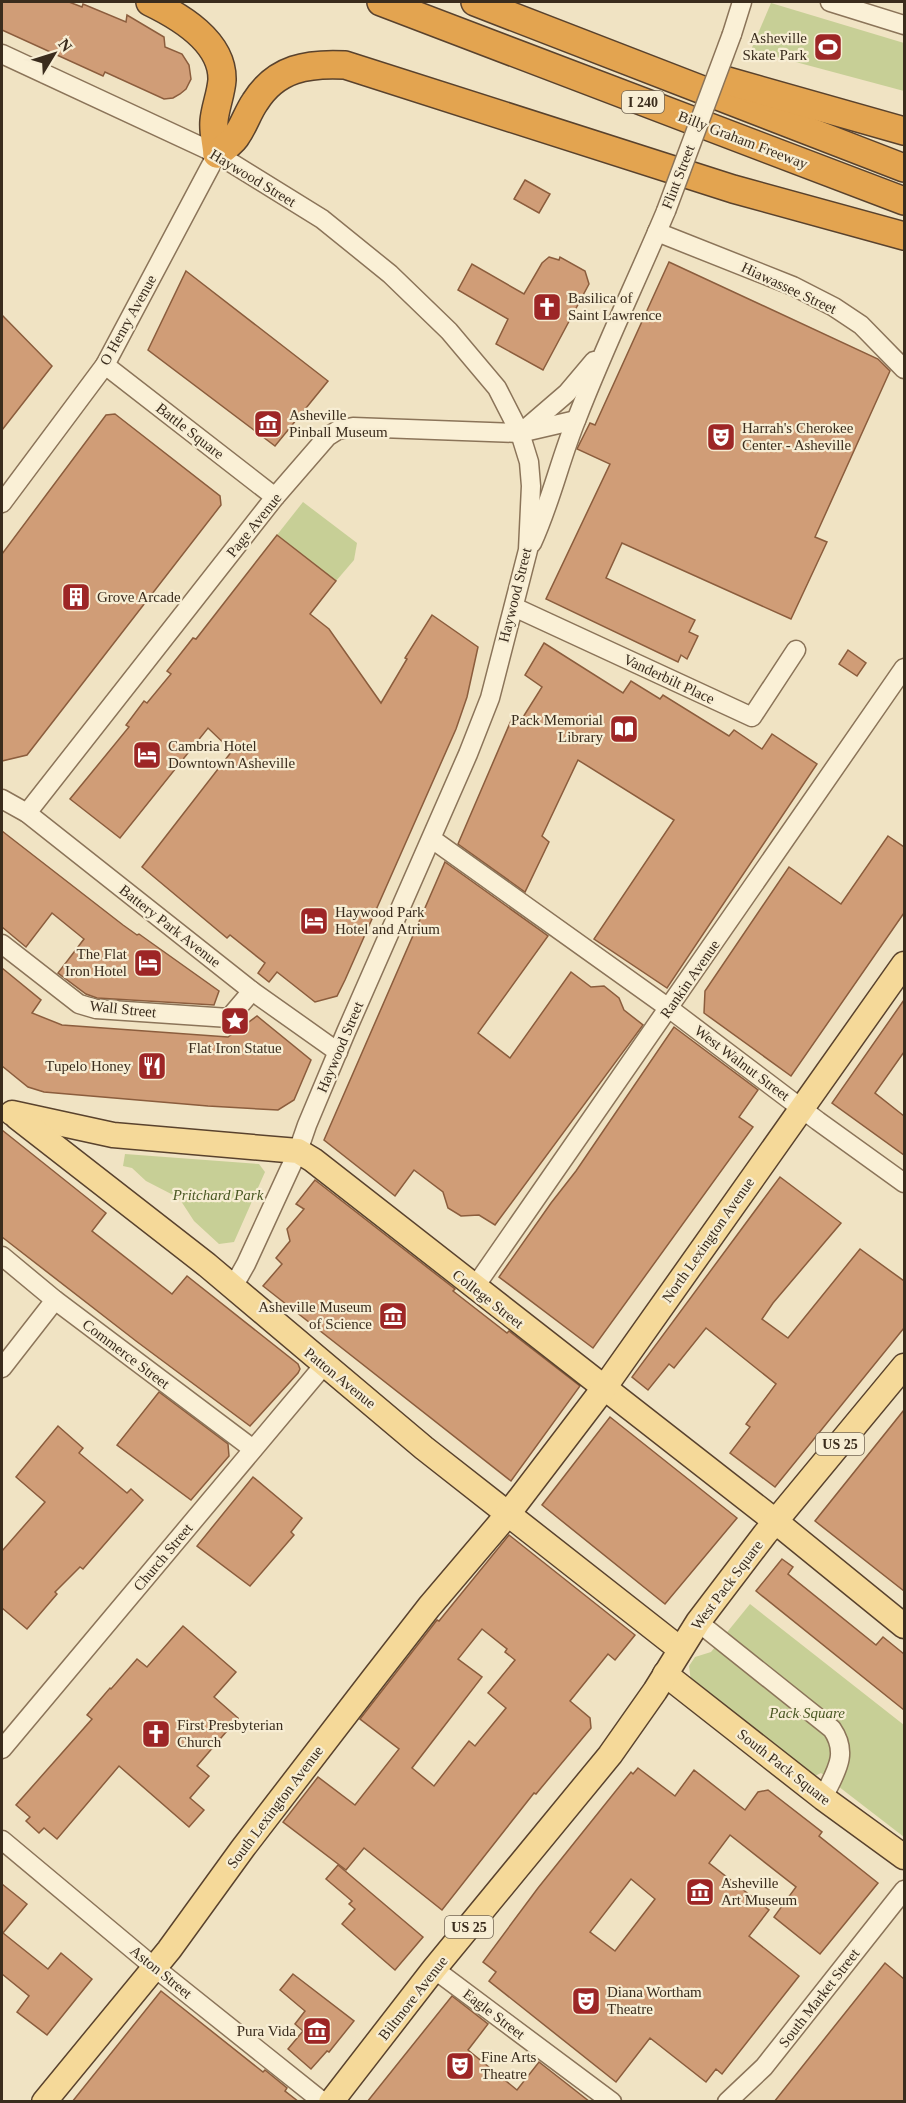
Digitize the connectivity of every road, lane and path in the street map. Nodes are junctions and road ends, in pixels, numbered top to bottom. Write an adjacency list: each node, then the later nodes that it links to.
1 (150, 2): 10 (highway)
2 (381, 2): 12 (highway, Billy Graham Freeway / I 240)
3 (475, 2): 7 (highway, I 240)
4 (742, 2): 13 (street, Flint Street, bridge)
5 (830, 2): 6 (street)
6 (904, 25)
7 (605, 51): 9 (highway); 11 (highway, I 240)
8 (2, 54): 10 (street, Haywood Street)
9 (904, 131)
10 (216, 154): 14 (highway); 16 (street, O Henry Avenue); 19 (street, Haywood Street)
11 (904, 168)
12 (904, 201)
13 (657, 232): 15 (street, Flint Street); 17 (street, Hiawassee Street)
14 (904, 236)
15 (604, 348): 18 (street, Flint Street); 19 (street, Flint Street)
16 (105, 365): 20 (street, Battle Square); 21 (street, O Henry Avenue)
17 (904, 369)
18 (576, 420): 19 (street, Page Avenue); 22 (street, Flint Street)
19 (520, 433): 20 (street, Page Avenue); 22 (street, Haywood Street)
20 (275, 497): 27 (street, Page Avenue)
21 (2, 503)
22 (528, 550): 23 (street, Haywood Street)
23 (514, 607): 24 (street, Vanderbilt Place); 28 (street, Haywood Street)
24 (796, 650)
25 (904, 668): 32 (street, Rankin Avenue)
26 (2, 799): 27 (street, Battery Park Avenue)
27 (27, 813): 31 (street, Battery Park Avenue)
28 (432, 839): 32 (street, West Walnut Street); 33 (street, Haywood Street)
29 (2, 944): 31 (street, Wall Street)
30 (904, 964): 34 (main road, North Lexington Avenue)
31 (252, 991): 33 (street, Battery Park Avenue)
32 (670, 1009): 34 (street, West Walnut Street); 40 (street, Rankin Avenue)
33 (338, 1052): 36 (street, Haywood Street)
34 (801, 1108): 37 (street, West Walnut Street); 45 (main road, North Lexington Avenue)
35 (7, 1109): 36 (main road, College Street); 39 (main road, Patton Avenue)
36 (298, 1151): 39 (street, Haywood Street); 40 (main road, College Street)
37 (904, 1183)
38 (2, 1256): 41 (street, Commerce Street)
39 (233, 1287): 42 (main road, Patton Avenue)
40 (474, 1288): 45 (main road, College Street)
41 (55, 1300): 44 (street); 46 (street, Commerce Street)
42 (324, 1365): 46 (street, Church Street); 47 (main road, Patton Avenue)
43 (904, 1366): 48 (main road, US 25)
44 (2, 1368)
45 (604, 1388): 47 (main road, North Lexington Avenue); 48 (main road, College Street)
46 (253, 1449): 53 (street, Church Street)
47 (508, 1514): 51 (main road, Patton Avenue); 58 (main road, South Lexington Avenue)
48 (775, 1521): 49 (main road, West Pack Square / US 25); 50 (main road, College Street)
49 (698, 1622): 51 (main road, West Pack Square / US 25); 54 (street)
50 (904, 1626)
51 (680, 1649): 52 (main road, US 25)
52 (665, 1674): 54 (main road, South Pack Square); 59 (main road, Biltmore Avenue / US 25)
53 (2, 1749)
54 (823, 1798): 56 (main road, South Pack Square)
55 (2, 1840): 58 (street, Aston Street)
56 (904, 1857)
57 (904, 1890): 64 (street, South Market Street)
58 (154, 1967): 60 (main road, South Lexington Avenue); 61 (street, Aston Street)
59 (434, 1969): 62 (main road, Biltmore Avenue / US 25); 63 (street, Eagle Street)
60 (44, 2102)
61 (323, 2102)
62 (331, 2102)
63 (612, 2102)
64 (727, 2102)

